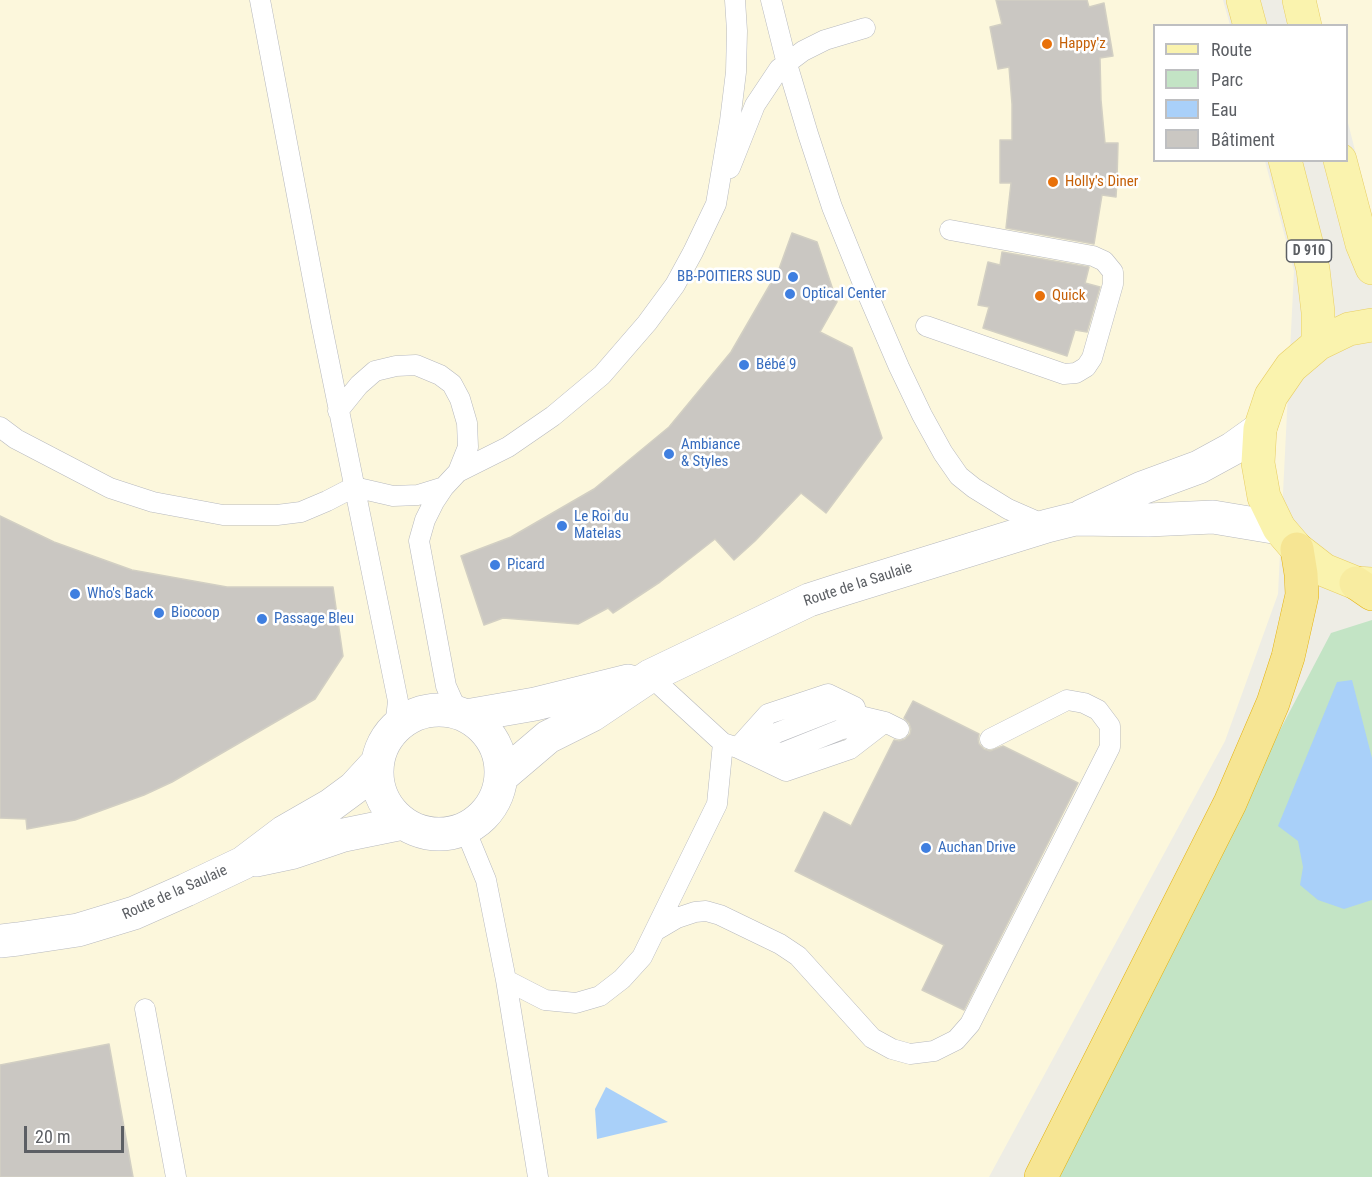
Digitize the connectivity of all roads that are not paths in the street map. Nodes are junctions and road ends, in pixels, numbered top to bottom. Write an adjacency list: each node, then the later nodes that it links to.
1 (260, 0): 18 (lane)
2 (735, 0): 12 (lane)
3 (771, 0): 9 (lane)
4 (1243, 0): 6 (main road)
5 (1299, 0): 7 (main road)
6 (1249, 24)
7 (1305, 24)
8 (865, 28): 9 (lane)
9 (786, 64): 12 (lane); 24 (lane)
10 (1286, 162): 17 (main road, D 910)
11 (1341, 162): 14 (main road)
12 (716, 204): 21 (lane)
13 (950, 230): 16 (lane)
14 (1372, 268)
15 (1372, 325): 17 (main road)
16 (926, 326)
17 (1318, 344): 20 (main road)
18 (338, 411): 21 (lane); 22 (lane)
19 (0, 427): 22 (lane)
20 (1260, 429): 24 (street, Route de la Saulaie); 25 (main road)
21 (458, 472): 23 (lane)
22 (354, 487): 23 (lane); 29 (lane)
23 (444, 487): 28 (lane)
24 (1061, 523): 25 (street, Route de la Saulaie); 27 (street, Route de la Saulaie)
25 (1288, 539): 26 (main road); 43 (highway)
26 (1367, 587)
27 (650, 676): 28 (street, Route de la Saulaie); 31 (lane); 33 (street, Route de la Saulaie)
28 (462, 714): 29 (street); 33 (street)
29 (394, 728): 32 (street)
30 (990, 739): 37 (lane)
31 (731, 745): 31 (lane); 37 (lane)
32 (377, 763): 34 (street); 36 (street, Route de la Saulaie)
33 (501, 777): 35 (street)
34 (403, 823): 35 (street); 36 (street, Route de la Saulaie)
35 (465, 829): 39 (lane)
36 (243, 863): 38 (street, Route de la Saulaie)
37 (655, 931): 39 (lane)
38 (0, 941)
39 (506, 980): 42 (lane)
40 (145, 1009): 41 (lane)
41 (176, 1177)
42 (538, 1177)
43 (1041, 1177)

